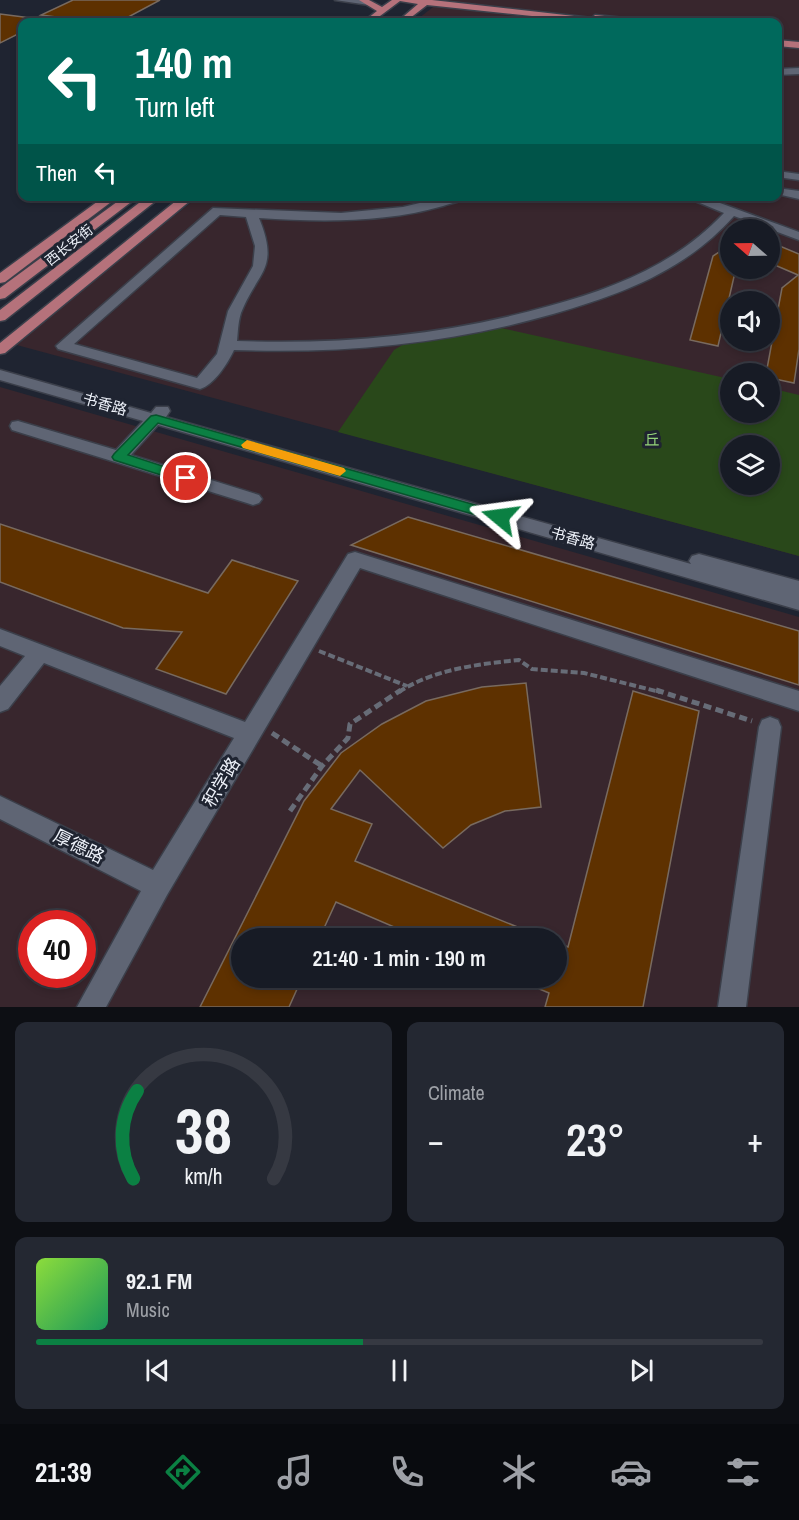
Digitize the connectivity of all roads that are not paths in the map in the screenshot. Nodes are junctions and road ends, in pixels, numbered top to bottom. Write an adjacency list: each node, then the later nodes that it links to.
1 (339, 0): 7 (street)
2 (397, 0): 7 (main road)
3 (403, 0): 4 (main road)
4 (411, 0): 6 (main road); 9 (main road)
5 (453, 0): 12 (main road)
6 (427, 1): 10 (main road); 11 (main road)
7 (372, 5): 8 (main road)
8 (364, 18)
9 (387, 18)
10 (406, 18)
11 (573, 18)
12 (609, 18)
13 (782, 41): 14 (main road)
14 (799, 43)
15 (799, 71): 16 (street)
16 (782, 72)
17 (782, 175): 18 (street)
18 (799, 177)
19 (782, 192): 20 (street)
20 (799, 195)
21 (105, 201): 30 (main road)
22 (126, 201): 31 (main road, 西长安街)
23 (150, 201): 32 (main road, 西长安街)
24 (184, 201): 34 (main road)
25 (444, 201): 28 (street)
26 (703, 201): 27 (street)
27 (732, 211): 29 (street); 33 (street)
28 (251, 214): 33 (street); 33 (street)
29 (799, 236)
30 (0, 279)
31 (0, 296)
32 (0, 317)
33 (228, 345)
34 (0, 350)
35 (0, 368): 37 (street, 书香路)
36 (0, 375): 37 (street, 书香路)
37 (159, 415): 39 (street); 41 (street, 书香路); 42 (street, 书香路)
38 (18, 426): 39 (street)
39 (119, 457): 40 (street)
40 (253, 499)
41 (799, 589)
42 (799, 602)
43 (0, 637): 44 (street)
44 (40, 652): 46 (street); 48 (street)
45 (799, 701): 48 (street, 积学路)
46 (0, 702)
47 (770, 727): 52 (street)
48 (252, 731): 50 (street, 积学路)
49 (0, 807): 50 (street, 厚德路)
50 (158, 886): 51 (street, 积学路)
51 (91, 1007)
52 (732, 1007)

